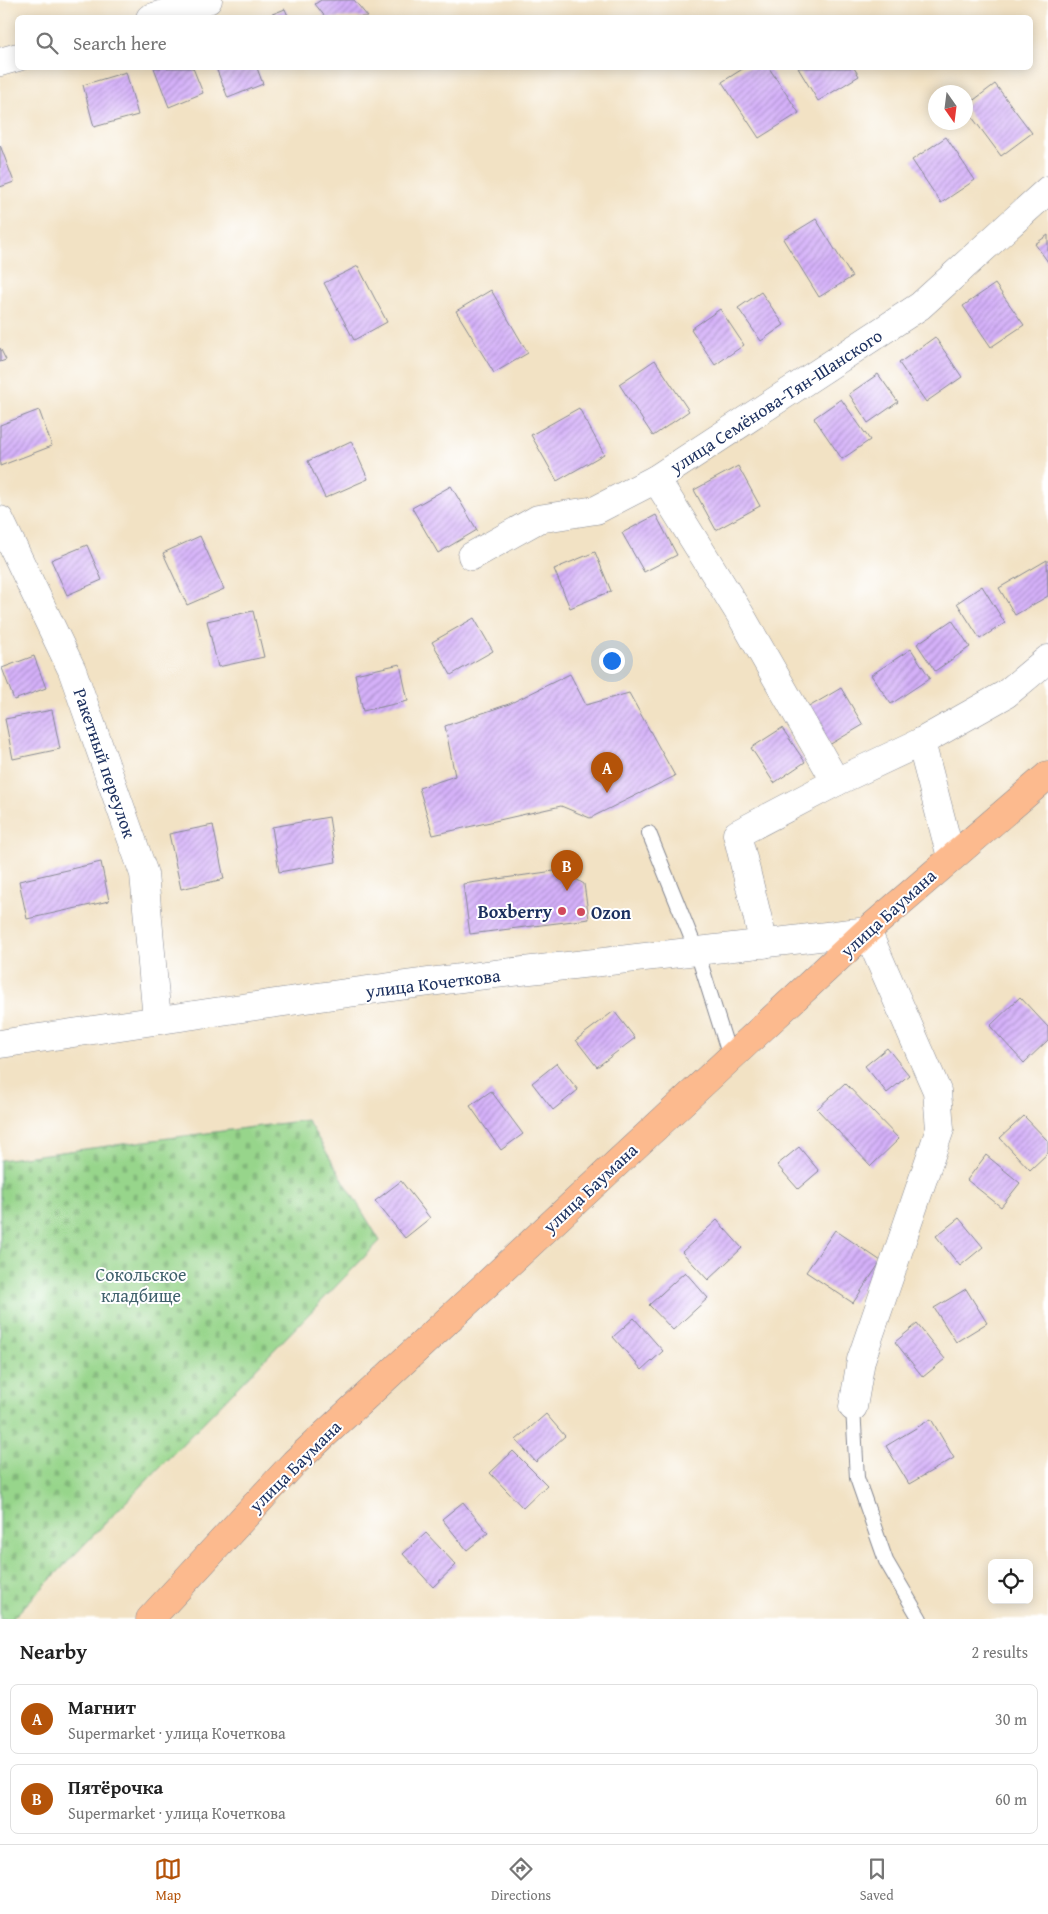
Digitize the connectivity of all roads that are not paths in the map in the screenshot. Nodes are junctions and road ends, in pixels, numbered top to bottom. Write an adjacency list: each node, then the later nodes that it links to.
1 (208, 0): 2 (street)
2 (160, 15)
3 (15, 58): 4 (street)
4 (0, 62)
5 (1048, 190): 6 (street, улица Семёнова-Тян-Шанского)
6 (656, 479): 8 (street, улица Семёнова-Тян-Шанского); 12 (street)
7 (0, 520): 18 (street, Ракетный переулок)
8 (472, 556)
9 (1048, 659): 10 (street)
10 (921, 742): 12 (street); 14 (street)
11 (1048, 775): 14 (main road, улица Баумана)
12 (836, 782): 16 (street)
13 (649, 833): 17 (lane)
14 (951, 857): 15 (main road, улица Баумана)
15 (867, 931): 16 (street, улица Кочеткова); 20 (main road, улица Баумана); 21 (street)
16 (764, 944): 17 (street, улица Кочеткова)
17 (697, 952): 18 (street, улица Кочеткова); 20 (lane)
18 (157, 1020): 19 (street, улица Кочеткова)
19 (0, 1044)
20 (730, 1057): 22 (main road, улица Баумана)
21 (853, 1407): 23 (lane)
22 (150, 1619)
23 (920, 1619)

